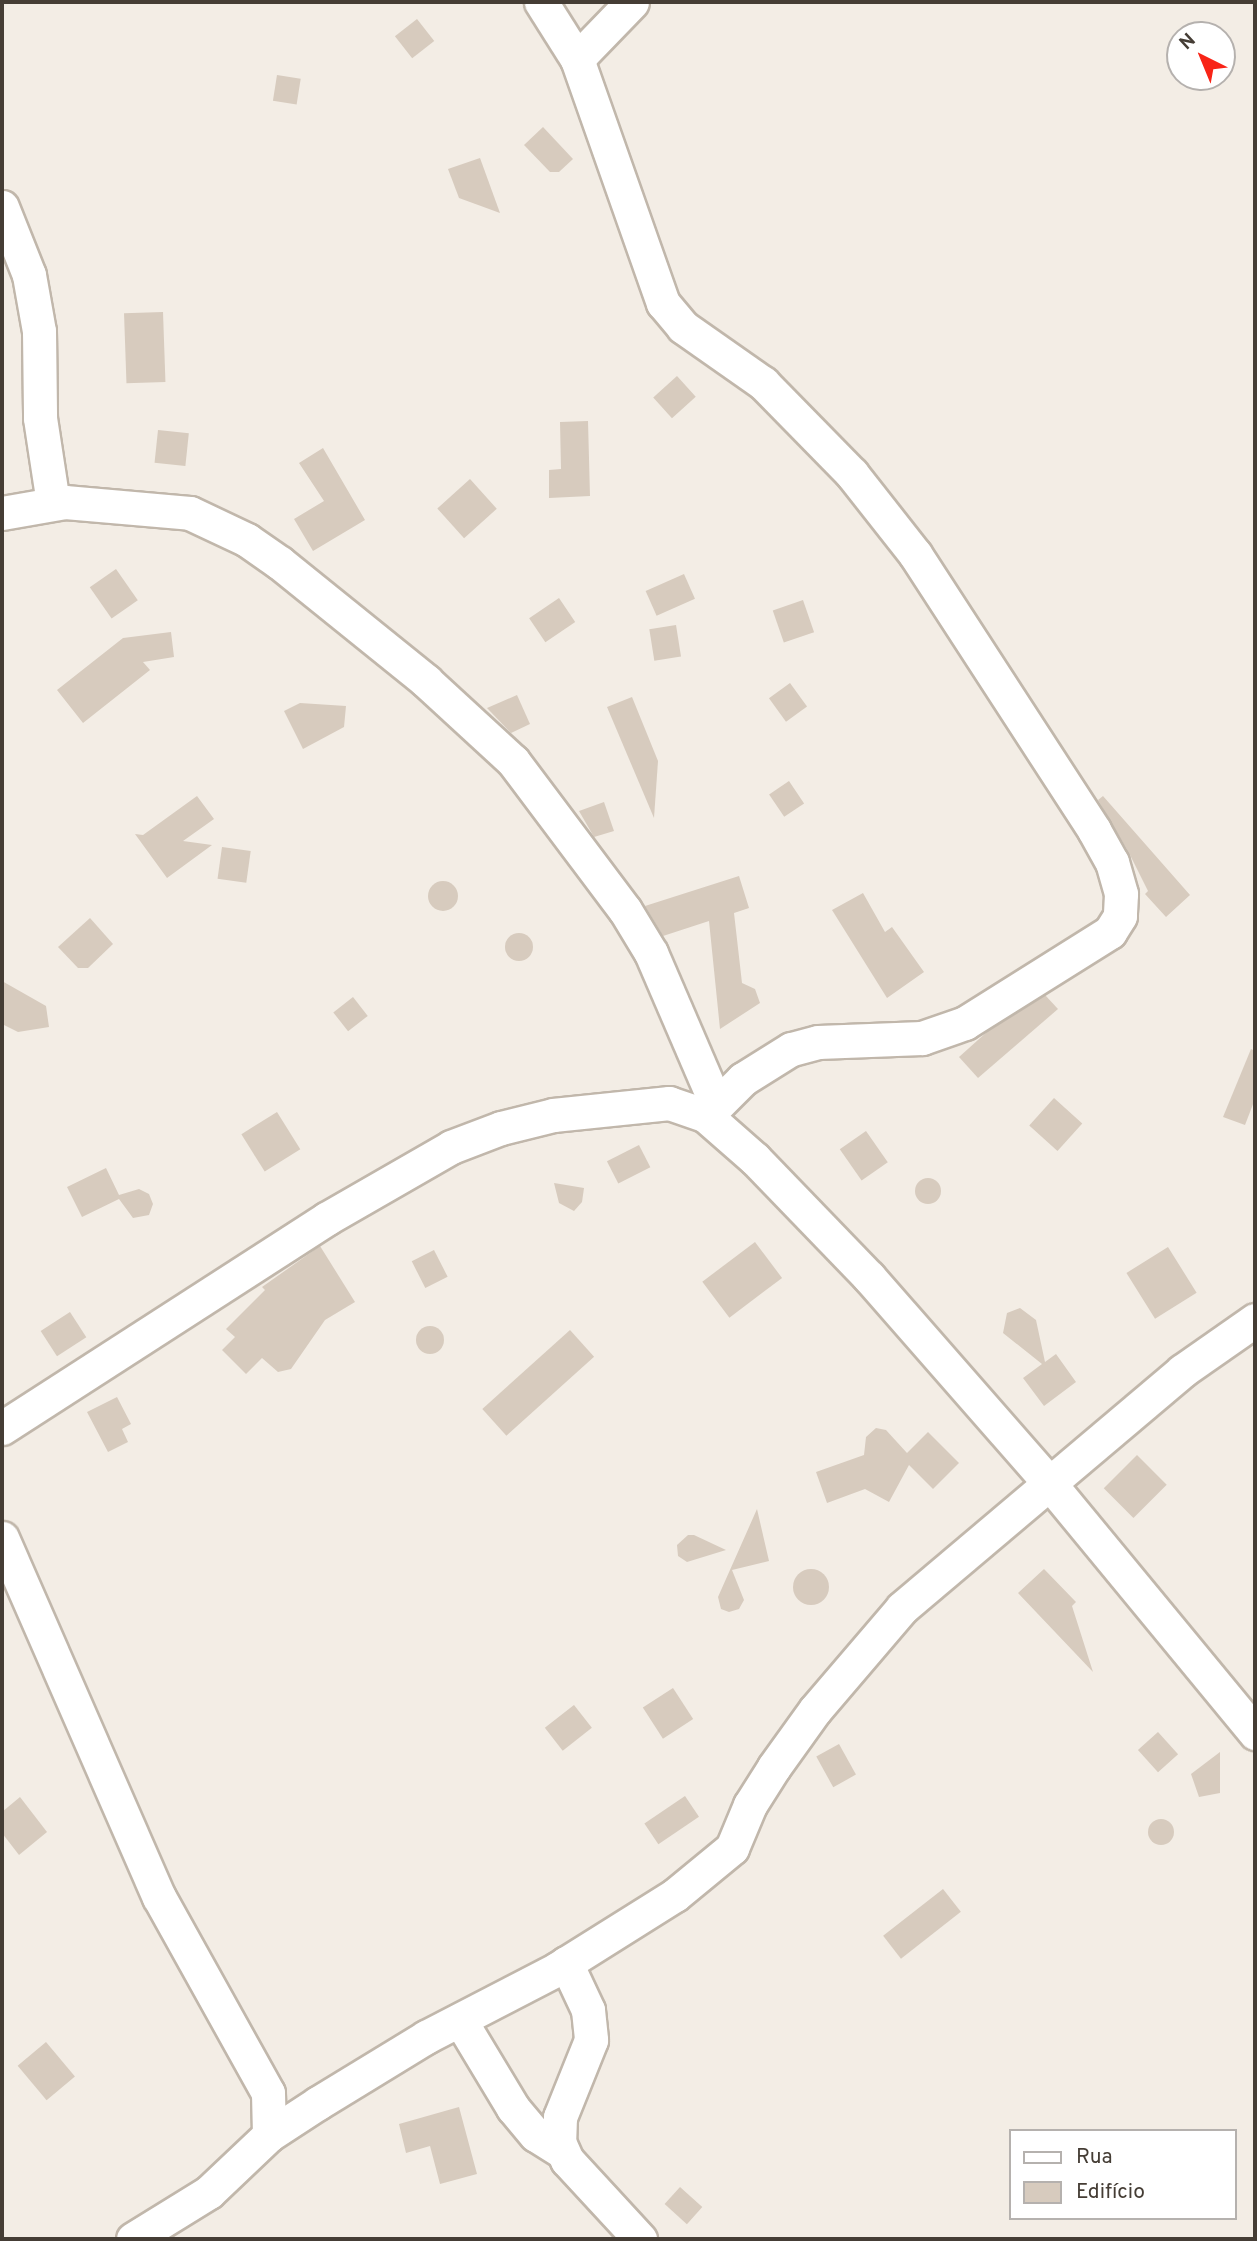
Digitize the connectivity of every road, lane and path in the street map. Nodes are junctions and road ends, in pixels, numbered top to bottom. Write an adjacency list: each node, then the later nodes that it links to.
1 (541, 2): 3 (street)
2 (632, 2): 3 (street)
3 (577, 59): 7 (street)
4 (2, 207): 5 (street)
5 (53, 503): 6 (street); 7 (street)
6 (2, 513)
7 (711, 1110): 9 (street); 10 (street)
8 (1255, 1320): 10 (street)
9 (3, 1432)
10 (1049, 1484): 12 (street); 13 (street)
11 (2, 1538): 15 (street)
12 (1255, 1733)
13 (566, 1963): 14 (street); 18 (street)
14 (460, 2020): 16 (street); 18 (street)
15 (268, 2093): 16 (street); 17 (street)
16 (318, 2103): 17 (street)
17 (269, 2135): 19 (street)
18 (562, 2151): 20 (street)
19 (133, 2239)
20 (640, 2239)

